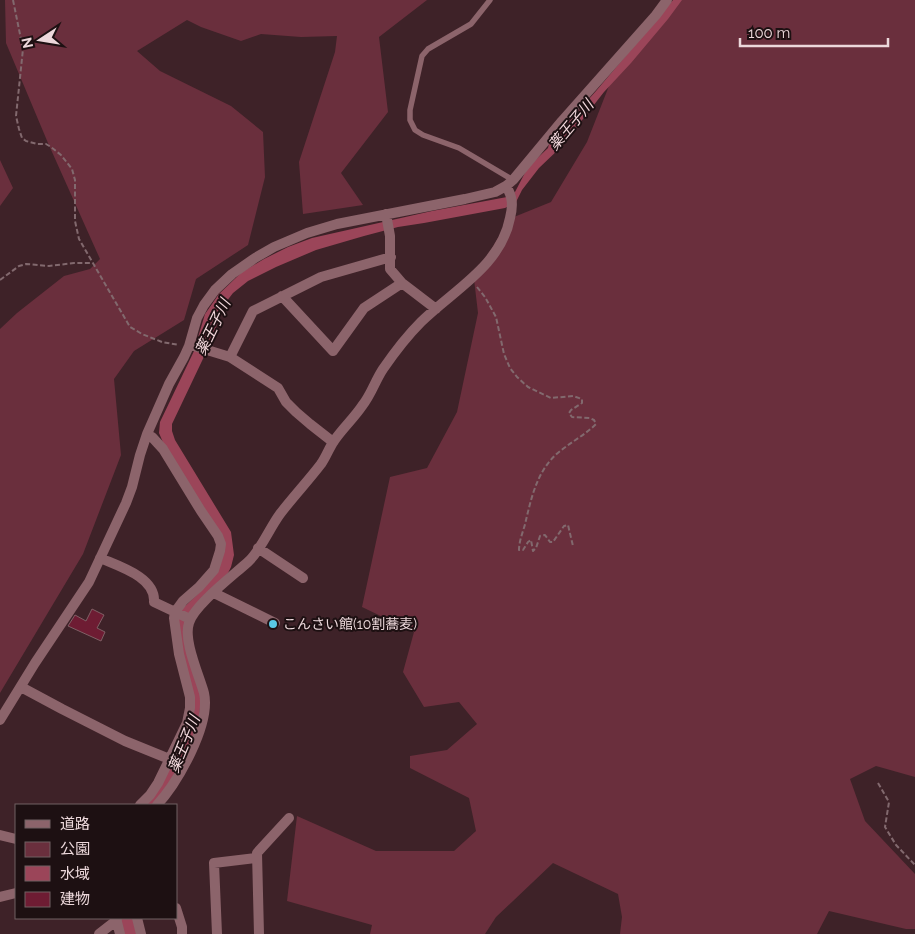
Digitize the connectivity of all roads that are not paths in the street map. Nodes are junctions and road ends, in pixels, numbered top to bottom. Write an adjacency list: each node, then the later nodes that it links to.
1 (490, 0): 3 (lane)
2 (667, 0): 3 (street)
3 (510, 187): 4 (street); 8 (street)
4 (386, 214): 5 (street); 9 (street)
5 (391, 257): 6 (street); 7 (street)
6 (402, 283): 7 (street); 8 (street)
7 (282, 296): 10 (street)
8 (436, 309): 12 (street)
9 (192, 346): 10 (street); 11 (street)
10 (230, 357): 12 (street)
11 (147, 434): 14 (street); 15 (street)
12 (333, 442): 13 (street)
13 (258, 548): 16 (street); 17 (street)
14 (100, 558): 19 (street); 24 (street)
15 (214, 570): 17 (street); 19 (street)
16 (303, 578)
17 (228, 580): 18 (street)
18 (214, 593): 20 (street); 21 (street)
19 (175, 612): 20 (street); 23 (street)
20 (190, 619): 22 (street)
21 (275, 623)
22 (191, 651): 23 (street); 27 (street)
23 (179, 654): 26 (street)
24 (21, 687): 25 (street); 28 (street)
25 (0, 720)
26 (186, 723): 27 (street); 28 (street)
27 (200, 727): 29 (street)
28 (170, 759): 29 (street); 30 (street)
29 (184, 766): 31 (street)
30 (141, 804)
31 (158, 804)
32 (289, 818): 35 (street)
33 (0, 836): 34 (street)
34 (15, 839)
35 (256, 858): 45 (street); 46 (street)
36 (15, 893): 37 (street)
37 (0, 897)
38 (178, 914): 44 (street)
39 (117, 919): 41 (street); 42 (street)
40 (137, 919): 43 (street)
41 (99, 934)
42 (120, 934)
43 (141, 934)
44 (182, 934)
45 (217, 934)
46 (259, 934)

